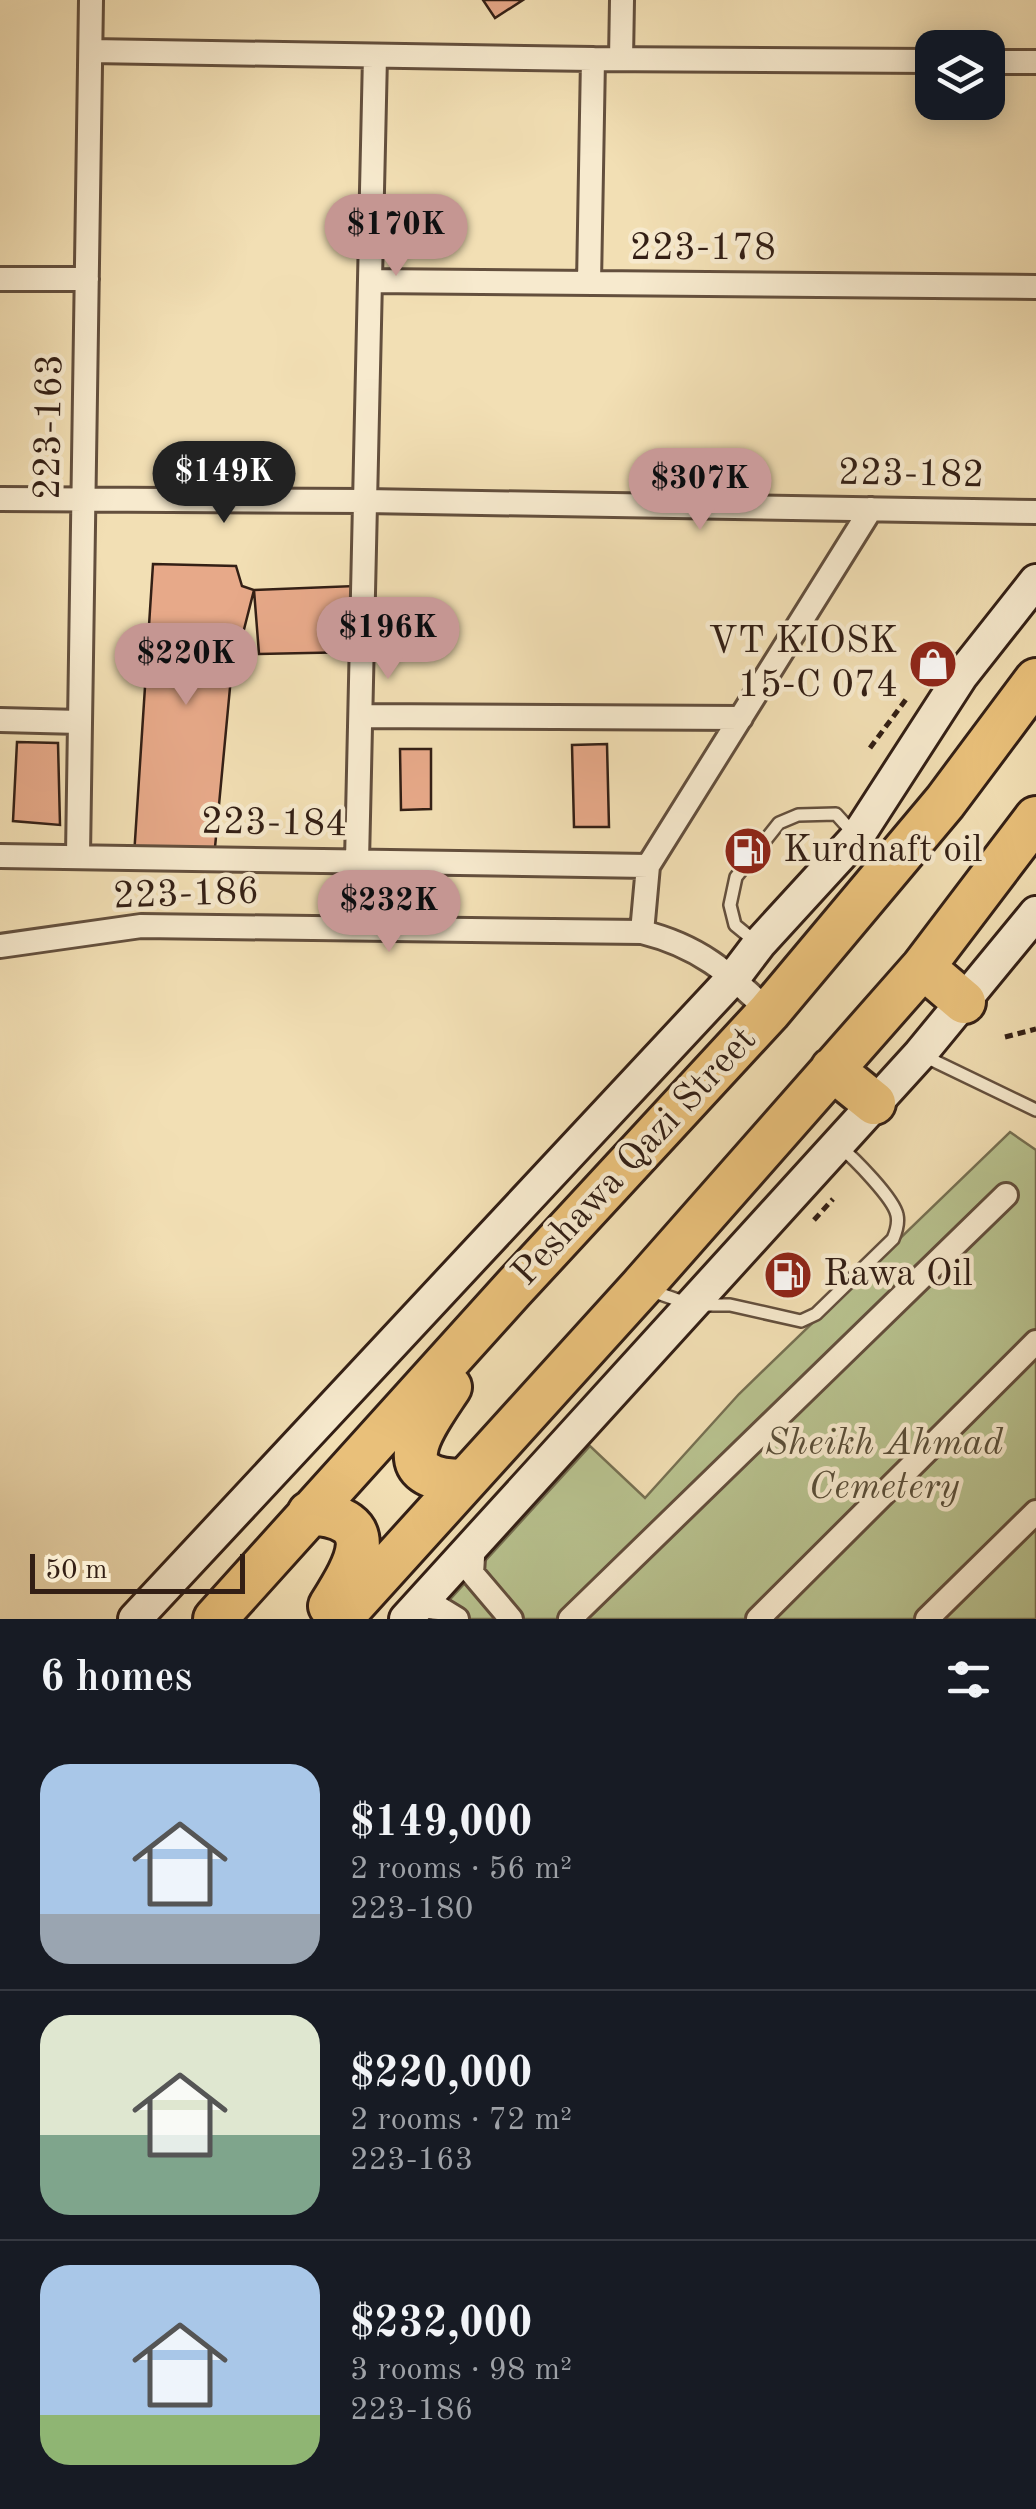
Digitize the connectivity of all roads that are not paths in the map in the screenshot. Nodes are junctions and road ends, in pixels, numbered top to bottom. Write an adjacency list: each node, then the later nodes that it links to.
1 (92, 0): 3 (street, 223-163)
2 (622, 0): 6 (street)
3 (91, 51): 4 (street); 11 (street, 223-163)
4 (375, 56): 5 (street); 12 (street)
5 (593, 59): 6 (street); 13 (street)
6 (621, 60): 7 (street)
7 (915, 61)
8 (1005, 62): 9 (street)
9 (1036, 62)
10 (0, 279): 11 (street)
11 (87, 279): 15 (street, 223-163)
12 (370, 282): 13 (street, 223-178); 17 (street)
13 (590, 283): 14 (street, 223-178)
14 (1036, 287)
15 (84, 498): 16 (street, 223-182); 17 (street, 223-182); 25 (street, 223-163)
16 (0, 499)
17 (365, 501): 18 (street, 223-182); 22 (street)
18 (871, 510): 19 (street, 223-182); 23 (street)
19 (1036, 512)
20 (1036, 581): 27 (street)
21 (1036, 680): 39 (highway, Peshawa Qazi Street)
22 (361, 716): 23 (street); 30 (street)
23 (741, 718): 31 (street)
24 (0, 720): 25 (street)
25 (80, 722): 28 (street, 223-163)
26 (1036, 818): 36 (highway)
27 (857, 837): 34 (street); 34 (lane)
28 (78, 855): 29 (street, 223-184); 30 (street, 223-184)
29 (0, 856)
30 (357, 861): 31 (street, 223-184)
31 (648, 866): 33 (street)
32 (1036, 913): 38 (street)
33 (642, 932): 35 (street, 223-186); 37 (street, 223-186)
34 (759, 944): 37 (street)
35 (0, 946)
36 (922, 967): 38 (highway); 41 (highway)
37 (734, 977): 39 (street, 223-186); 55 (street)
38 (964, 1002): 40 (street)
39 (769, 1012): 47 (highway, Peshawa Qazi Street)
40 (920, 1054): 42 (street); 43 (lane)
41 (832, 1069): 42 (highway); 46 (highway)
42 (874, 1104): 44 (street)
43 (1036, 1110)
44 (837, 1144): 48 (street); 48 (lane)
45 (1006, 1196): 61 (street)
46 (640, 1286): 48 (lane); 50 (highway)
47 (512, 1290): 50 (highway); 52 (highway, Peshawa Qazi Street)
48 (692, 1305): 53 (street)
49 (1036, 1342): 62 (street)
50 (462, 1481): 58 (highway)
51 (1036, 1512): 63 (street)
52 (309, 1513): 56 (highway, Peshawa Qazi Street); 57 (highway)
53 (474, 1542): 54 (street); 60 (street)
54 (411, 1612): 59 (street)
55 (135, 1619)
56 (215, 1619)
57 (322, 1619)
58 (340, 1619)
59 (457, 1619)
60 (512, 1619)
61 (570, 1619)
62 (758, 1619)
63 (927, 1619)

